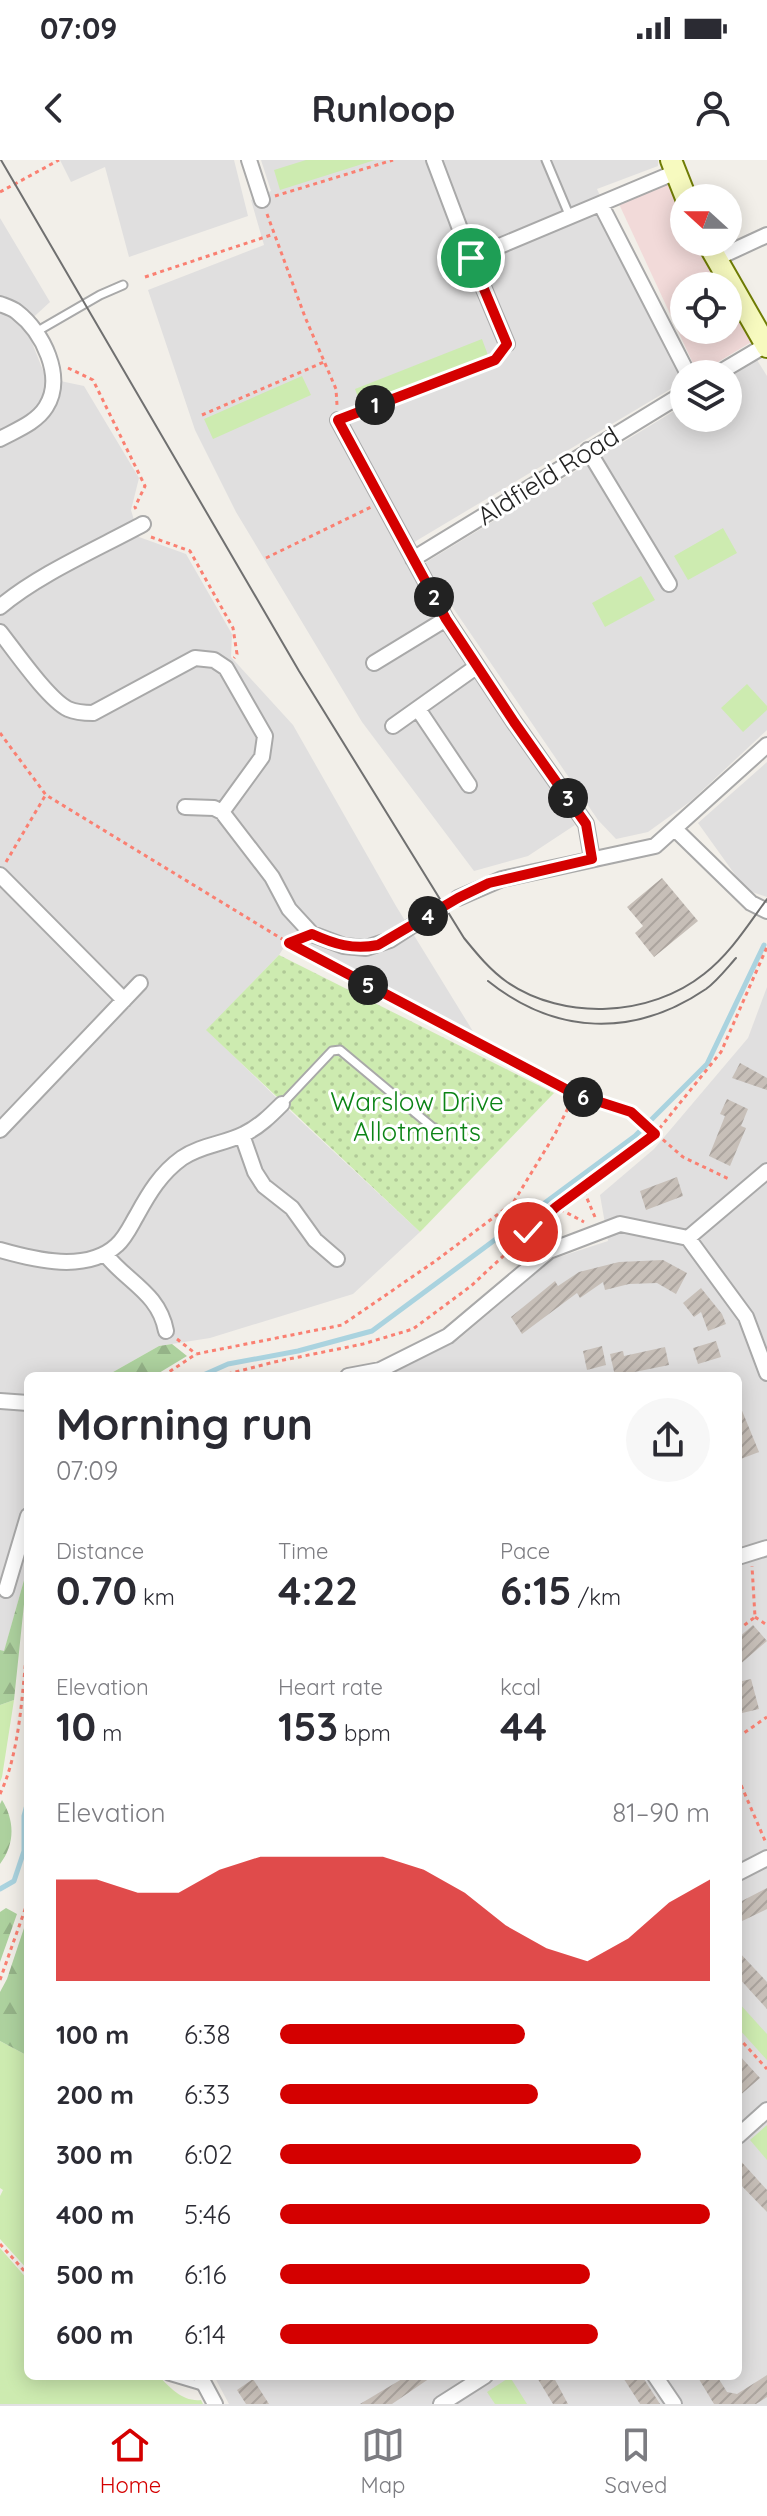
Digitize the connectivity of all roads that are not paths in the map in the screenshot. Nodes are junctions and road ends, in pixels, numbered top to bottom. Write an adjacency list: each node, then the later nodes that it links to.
1 (249, 160): 5 (street)
2 (434, 160): 11 (street)
3 (546, 160): 7 (lane)
4 (674, 166): 6 (street)
5 (262, 200)
6 (601, 205): 7 (street); 17 (street)
7 (570, 217): 11 (street)
8 (767, 235): 9 (street)
9 (742, 242)
10 (714, 256): 16 (street)
11 (471, 258): 15 (street)
12 (123, 285): 14 (lane)
13 (0, 304): 14 (street)
14 (36, 332): 21 (street)
15 (507, 344)
16 (766, 346): 18 (street)
17 (681, 360)
18 (742, 360)
19 (670, 401): 22 (street, Aldfield Road)
20 (338, 420): 24 (street)
21 (0, 439)
22 (588, 450): 24 (street, Aldfield Road); 25 (street)
23 (143, 524): 26 (street)
24 (413, 559): 27 (street)
25 (669, 584)
26 (0, 607)
27 (446, 619): 29 (street); 30 (street)
28 (0, 632): 36 (street)
29 (374, 663)
30 (476, 667): 31 (street); 38 (street)
31 (418, 709): 32 (street); 34 (street)
32 (393, 726)
33 (767, 745): 37 (street)
34 (469, 785)
35 (185, 807): 36 (street)
36 (222, 812): 42 (street)
37 (676, 830): 38 (street); 41 (street)
38 (592, 859): 40 (street)
39 (0, 874): 44 (street)
40 (458, 898)
41 (767, 911)
42 (421, 920)
43 (140, 983): 44 (street)
44 (124, 1000): 46 (street)
45 (282, 1104): 47 (lane); 48 (street)
46 (0, 1130)
47 (437, 1131)
48 (242, 1135): 52 (street); 53 (street)
49 (767, 1171): 50 (street)
50 (688, 1238): 55 (street); 56 (street)
51 (0, 1250): 52 (street)
52 (105, 1254): 54 (street)
53 (337, 1259)
54 (166, 1331)
55 (383, 1372)
56 (767, 1373)
57 (0, 1401): 58 (street)
58 (24, 1403)
59 (24, 1529): 62 (street)
60 (767, 1548): 61 (street)
61 (745, 1555)
62 (6, 1590)
63 (767, 1858): 64 (street)
64 (742, 1871)
65 (767, 2110): 66 (street)
66 (742, 2132)
67 (479, 2380): 71 (street)
68 (658, 2380): 72 (street)
69 (202, 2382): 70 (street)
70 (215, 2404)
71 (441, 2404)
72 (674, 2404)

